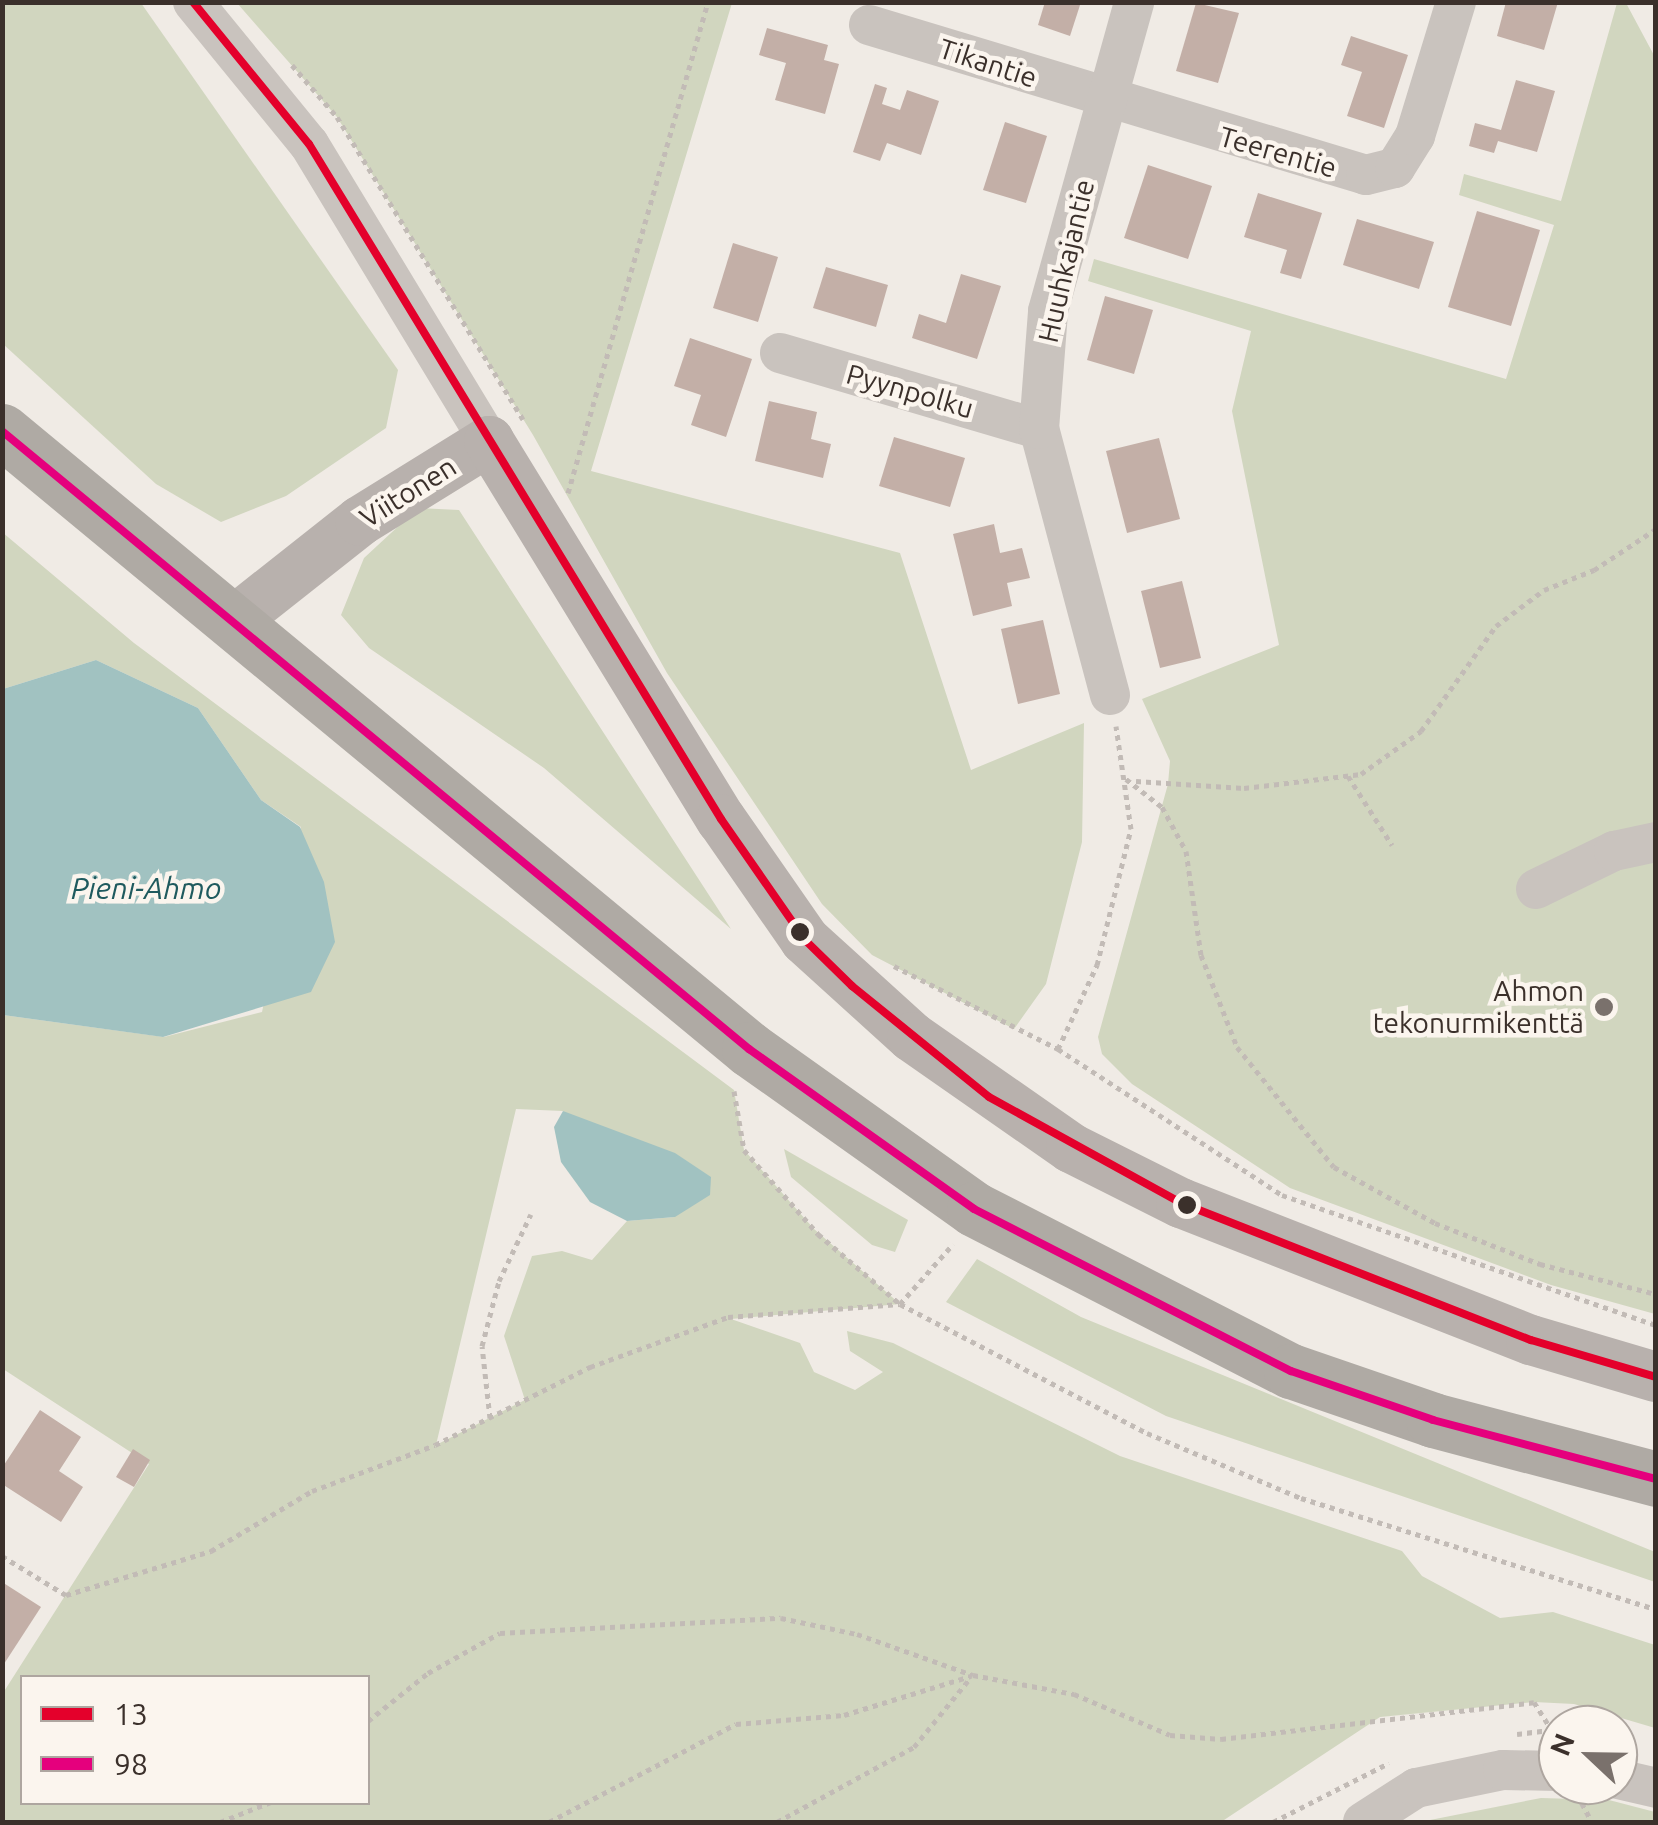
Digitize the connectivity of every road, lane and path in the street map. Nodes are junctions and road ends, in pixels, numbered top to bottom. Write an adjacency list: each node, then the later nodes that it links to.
1 (193, 2): 11 (street)
2 (708, 2): 13 (path)
3 (1134, 2): 7 (street, Huuhkajantie)
4 (1456, 2): 7 (street, Teerentie)
5 (869, 25): 7 (street, Tikantie)
6 (287, 60): 11 (path)
7 (1107, 101): 9 (street, Huuhkajantie)
8 (780, 354): 9 (street, Pyynpolku)
9 (1040, 428): 17 (street, Huuhkajantie)
10 (2, 432): 16 (highway)
11 (511, 438): 16 (main road, Viitonen); 31 (main road)
12 (559, 479): 13 (path)
13 (568, 494): 14 (path)
14 (577, 510)
15 (1656, 530): 18 (path)
16 (236, 619): 25 (highway)
17 (1110, 696): 19 (path)
18 (1348, 776): 19 (path); 21 (path)
19 (1126, 779): 24 (path); 28 (path)
20 (1656, 842): 22 (street)
21 (1392, 845)
22 (1536, 889)
23 (890, 964): 24 (path)
24 (1058, 1048): 30 (path)
25 (749, 1049): 29 (path); 33 (highway)
26 (530, 1214): 32 (path)
27 (954, 1244): 29 (path)
28 (1656, 1294)
29 (900, 1304): 32 (path); 35 (path)
30 (1656, 1325)
31 (1656, 1377)
32 (490, 1418): 34 (path)
33 (1656, 1479)
34 (2, 1556)
35 (1656, 1609)
36 (974, 1675): 37 (path); 38 (path); 42 (path); 43 (path)
37 (1538, 1709)
38 (370, 1719)
39 (1538, 1771): 44 (street)
40 (263, 1805): 41 (path)
41 (220, 1822)
42 (549, 1822)
43 (777, 1822)
44 (1363, 1822)

